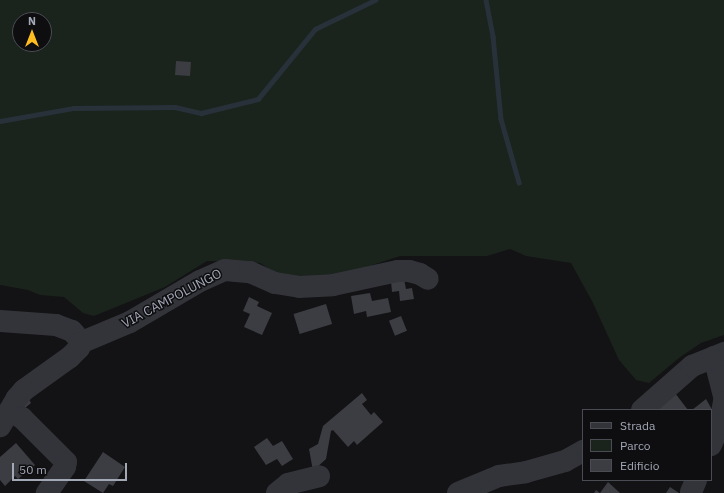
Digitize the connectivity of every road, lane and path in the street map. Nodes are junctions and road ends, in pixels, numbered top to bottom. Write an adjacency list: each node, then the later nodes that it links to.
1 (428, 279): 3 (street, VIA CAMPOLUNGO)
2 (0, 321): 3 (street)
3 (80, 343): 8 (street, VIA CAMPOLUNGO)
4 (719, 355): 5 (street); 7 (street)
5 (724, 396)
6 (724, 402): 9 (street)
7 (643, 409)
8 (5, 419): 12 (street)
9 (712, 443)
10 (582, 451): 14 (street)
11 (319, 476): 13 (street)
12 (47, 493)
13 (277, 493)
14 (458, 493)

